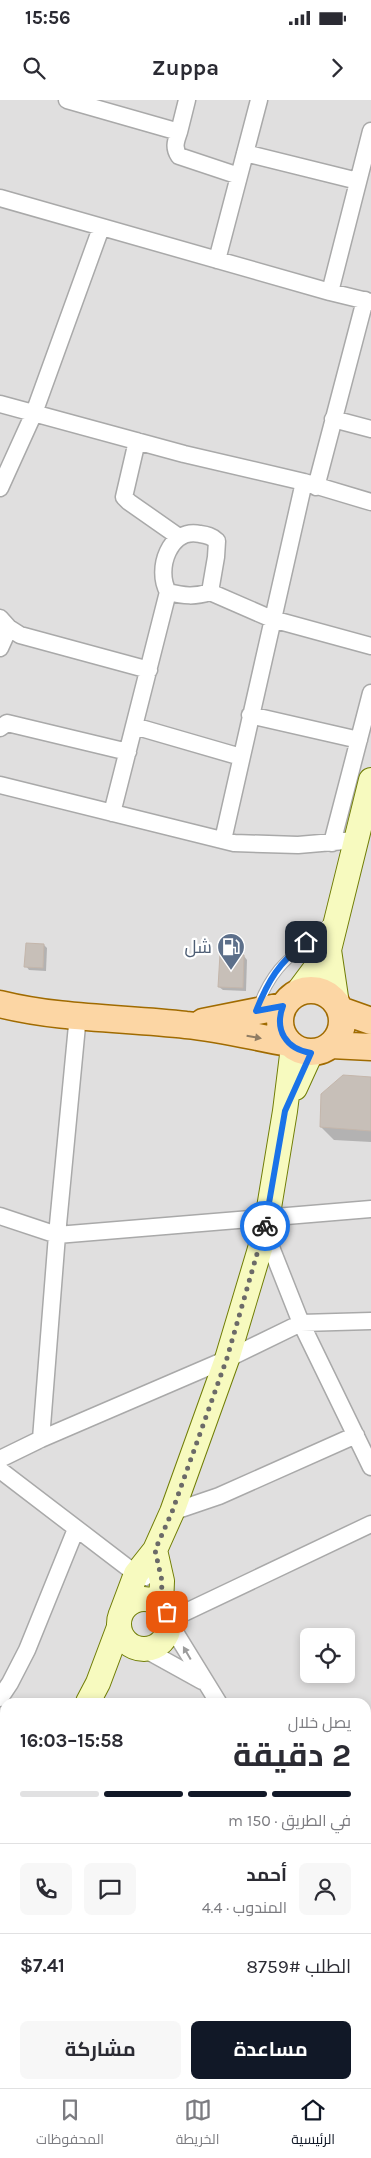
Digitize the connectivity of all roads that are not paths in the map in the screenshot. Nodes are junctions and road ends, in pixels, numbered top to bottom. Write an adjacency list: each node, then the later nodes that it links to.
1 (66, 100): 4 (street)
2 (187, 100): 6 (street)
3 (259, 100): 7 (street)
4 (88, 103): 6 (street)
5 (371, 131): 9 (street)
6 (178, 132): 8 (street)
7 (245, 153): 8 (street); 9 (street)
8 (239, 176): 12 (street)
9 (358, 181): 13 (street)
10 (0, 198): 11 (street)
11 (101, 228): 12 (street); 16 (street)
12 (217, 260): 13 (street)
13 (330, 292): 14 (street)
14 (368, 301): 17 (street)
15 (0, 404): 16 (street)
16 (34, 413): 19 (street); 21 (street)
17 (333, 420): 18 (street); 20 (street)
18 (371, 430)
19 (137, 441): 20 (street); 23 (street)
20 (310, 485): 22 (street); 26 (street)
21 (0, 488)
22 (371, 502)
23 (179, 536): 24 (street); 25 (street)
24 (168, 592): 25 (street); 30 (street)
25 (210, 592): 26 (street)
26 (272, 619): 28 (street); 32 (street)
27 (5, 623): 29 (street); 30 (street)
28 (371, 646)
29 (0, 648)
30 (148, 670): 33 (street)
31 (371, 693): 35 (street)
32 (250, 715): 35 (street); 37 (street)
33 (134, 726): 36 (street); 37 (street)
34 (0, 728): 36 (street)
35 (359, 740): 43 (street)
36 (128, 752): 40 (street)
37 (241, 756): 41 (street)
38 (371, 780): 42 (main road)
39 (0, 785): 40 (street)
40 (112, 813): 41 (street)
41 (223, 840): 43 (street)
42 (356, 840): 43 (street); 44 (main road)
43 (332, 843)
44 (339, 912): 45 (main road); 49 (lane)
45 (329, 950): 46 (main road); 48 (main road)
46 (290, 999): 48 (main road); 49 (main road); 53 (main road)
47 (0, 1004): 50 (main road)
48 (338, 1007): 51 (main road); 53 (main road)
49 (256, 1011): 52 (main road)
50 (78, 1015): 52 (main road); 58 (street)
51 (371, 1021)
52 (189, 1025): 53 (main road, one-way to 53)
53 (306, 1047): 54 (main road); 57 (main road)
54 (371, 1047)
55 (371, 1209): 57 (street)
56 (0, 1216): 58 (street)
57 (265, 1225): 58 (street); 60 (street); 61 (main road)
58 (57, 1235): 63 (street)
59 (371, 1321): 60 (street)
60 (301, 1323): 61 (street); 62 (street)
61 (227, 1358): 63 (street); 67 (main road)
62 (356, 1435): 65 (street); 67 (street)
63 (42, 1439): 64 (street)
64 (0, 1459)
65 (371, 1467)
66 (0, 1470): 69 (street)
67 (172, 1512): 70 (main road)
68 (371, 1524): 73 (street)
69 (76, 1529): 71 (street); 78 (street)
70 (155, 1550): 71 (main road); 72 (main road)
71 (136, 1574): 72 (street); 74 (main road)
72 (162, 1581): 73 (main road)
73 (167, 1616): 74 (main road); 75 (main road); 76 (street, one-way to 73)
74 (120, 1620): 75 (main road); 77 (main road)
75 (142, 1649): 76 (street); 77 (main road)
76 (204, 1683): 79 (street)
77 (91, 1697)
78 (0, 1698)
79 (215, 1698)

